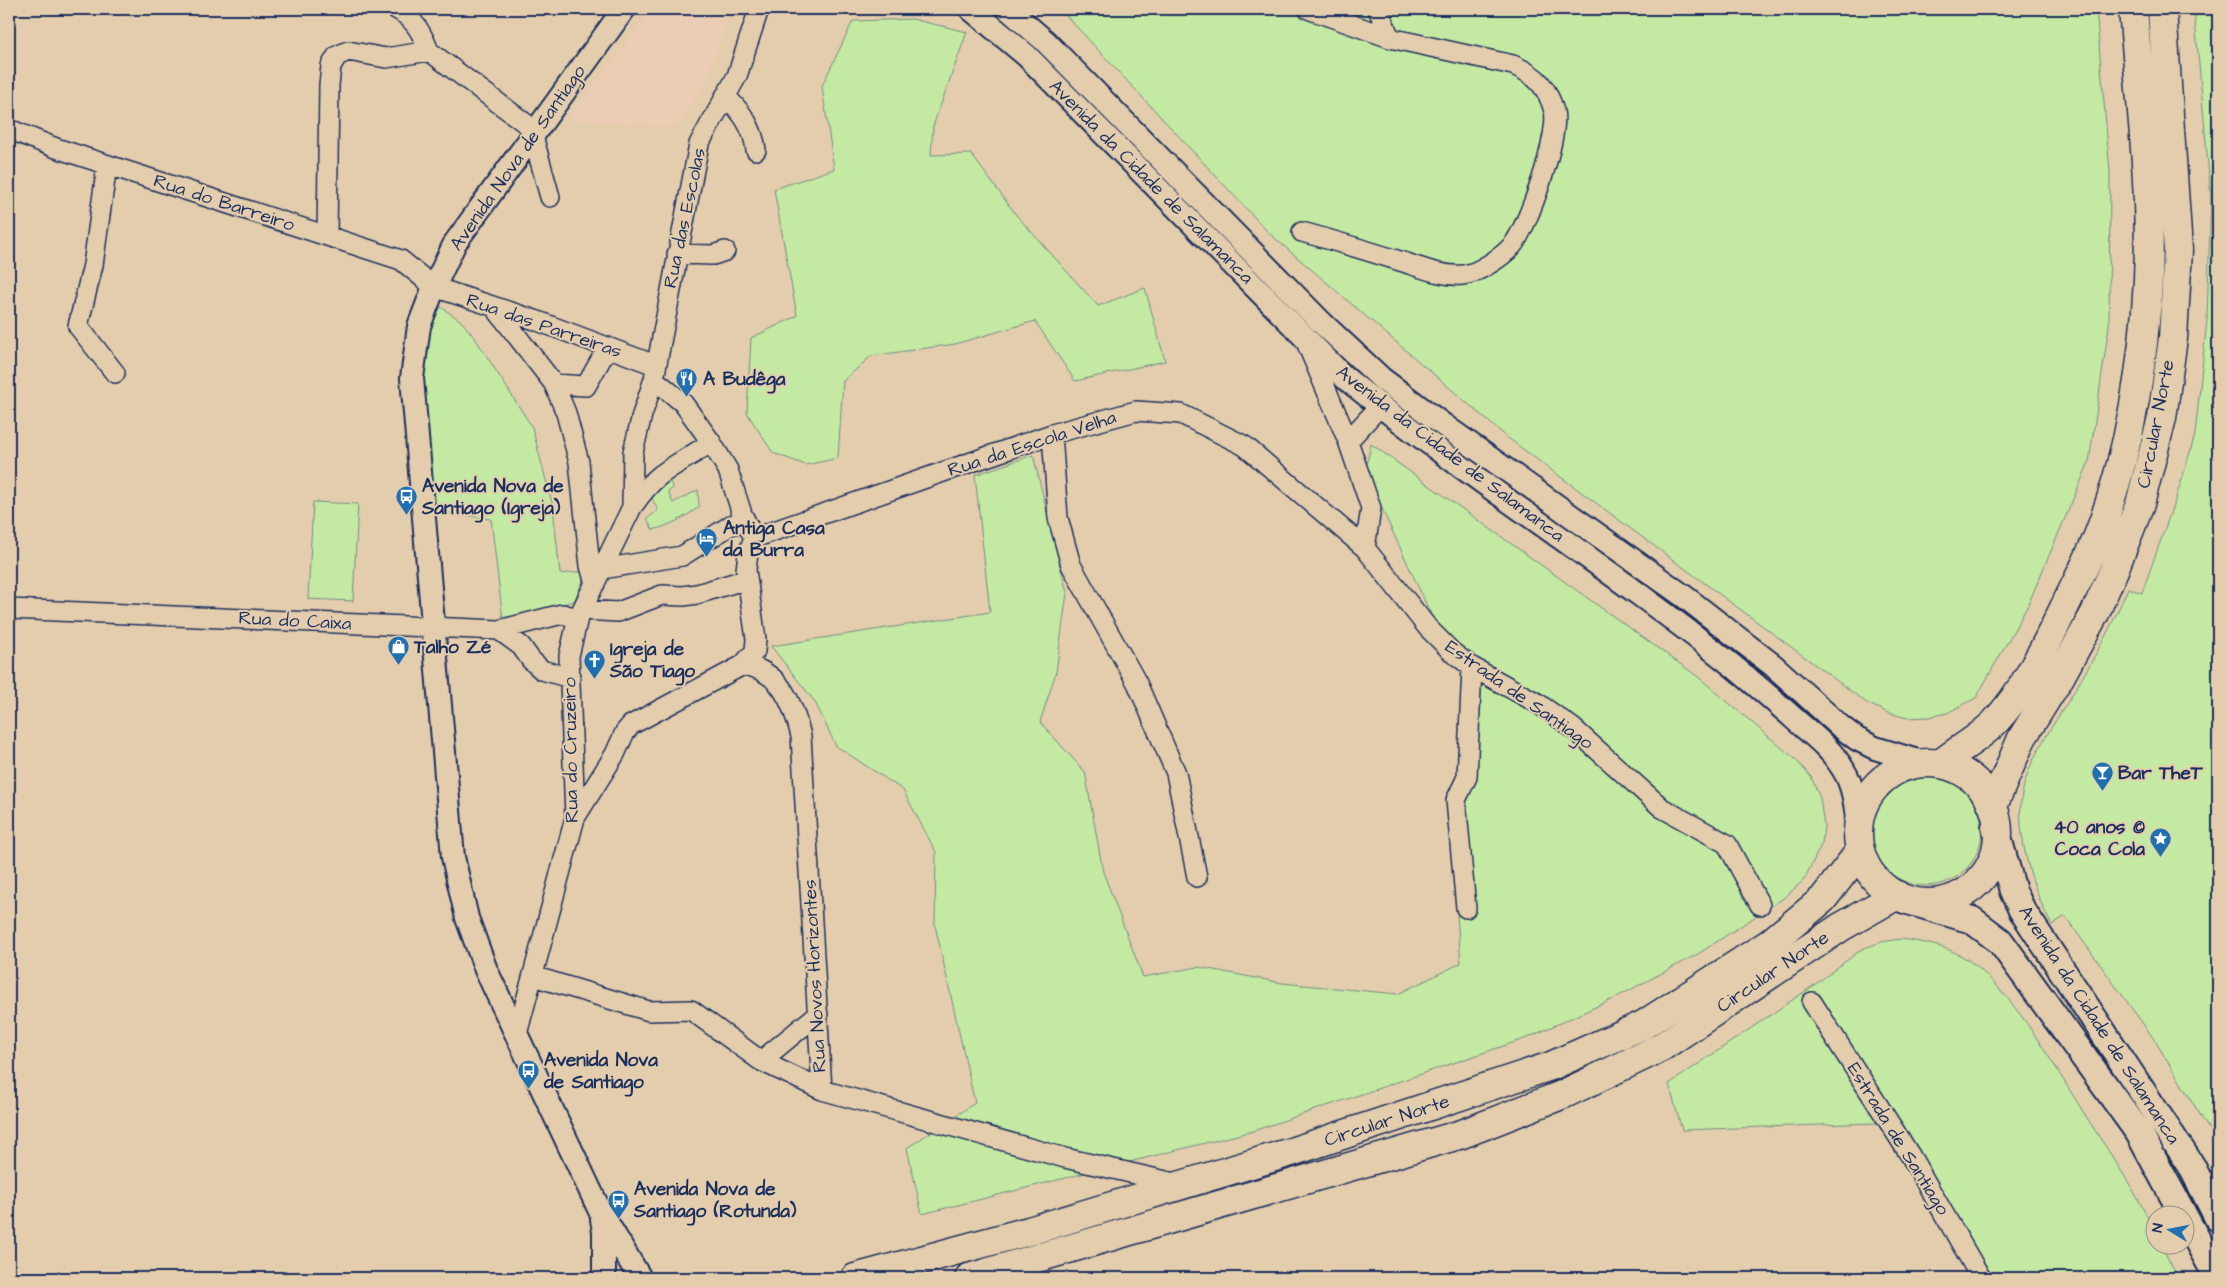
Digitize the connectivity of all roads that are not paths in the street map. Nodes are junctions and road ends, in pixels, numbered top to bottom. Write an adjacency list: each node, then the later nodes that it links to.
1 (396, 9): 11 (street)
2 (624, 9): 14 (street, Avenida Nova de Santiago)
3 (759, 9): 12 (street, Rua das Escolas)
4 (971, 9): 24 (street, Avenida da Cidade de Salamanca)
5 (1008, 9): 46 (street, Avenida da Cidade de Salamanca)
6 (1308, 9): 10 (street)
7 (1378, 9): 10 (street)
8 (2133, 9): 46 (main road, Circular Norte)
9 (2162, 9): 47 (main road, Circular Norte)
10 (1390, 38): 18 (street)
11 (429, 51): 14 (street); 19 (street)
12 (725, 96): 15 (street); 21 (street, Rua das Escolas)
13 (9, 129): 16 (street, Rua do Barreiro)
14 (535, 134): 17 (street); 22 (street, Avenida Nova de Santiago)
15 (756, 150)
16 (107, 165): 19 (street, Rua do Barreiro); 27 (street)
17 (550, 197)
18 (1302, 232)
19 (327, 236): 22 (street, Rua do Barreiro)
20 (725, 251): 21 (street)
21 (677, 254): 26 (street, Rua das Escolas)
22 (434, 287): 23 (street, Rua das Parreiras); 41 (street, Avenida Nova de Santiago)
23 (496, 309): 25 (street, Rua das Parreiras); 28 (street)
24 (1305, 338): 29 (street, Avenida da Cidade de Salamanca); 31 (street)
25 (608, 348): 26 (street, Rua das Parreiras); 28 (street)
26 (654, 372): 32 (street, Rua das Parreiras); 33 (street, Rua das Escolas)
27 (115, 373)
28 (554, 384): 37 (street)
29 (1380, 406): 31 (street); 49 (street, Avenida da Cidade de Salamanca)
30 (1052, 434): 35 (street, Rua da Escola Velha); 36 (street, Rua da Escola Velha); 50 (street)
31 (1348, 441): 36 (street)
32 (711, 442): 33 (street); 34 (street, Rua das Parreiras)
33 (632, 507): 37 (street, Rua do Cruzeiro)
34 (745, 521): 35 (street, Rua das Parreiras); 37 (street)
35 (754, 538): 38 (street)
36 (1366, 548): 44 (street, Estrada de Santiago)
37 (598, 577): 40 (street, Rua do Cruzeiro)
38 (747, 578): 40 (street, Rua do Caixa); 43 (street)
39 (9, 609): 41 (street, Rua do Caixa)
40 (580, 614): 42 (street, Rua do Caixa); 45 (street, Rua do Cruzeiro)
41 (433, 627): 42 (street, Rua do Caixa); 57 (street, Avenida Nova de Santiago)
42 (499, 630): 45 (street)
43 (743, 665): 48 (street); 56 (street, Rua Novos Horizontes)
44 (1472, 667): 52 (street, Estrada de Santiago); 53 (street)
45 (570, 678): 48 (street, Rua do Cruzeiro)
46 (1932, 763): 47 (main road); 49 (main road)
47 (1994, 816): 51 (main road); 63 (main road, Avenida da Cidade de Salamanca)
48 (575, 818): 54 (street, Rua do Cruzeiro)
49 (1859, 839): 51 (main road); 60 (main road, Circular Norte)
50 (1197, 877)
51 (1901, 897): 61 (main road, Avenida da Cidade de Salamanca); 68 (main road, Circular Norte)
52 (1760, 905)
53 (1466, 908)
54 (533, 976): 57 (street, Rua do Cruzeiro); 58 (street, Rua Novos Horizontes)
55 (1812, 1002): 69 (street, Estrada de Santiago)
56 (818, 1014): 58 (street); 59 (street, Rua Novos Horizontes)
57 (517, 1034): 62 (street, Avenida Nova de Santiago)
58 (761, 1061): 59 (street, Rua Novos Horizontes)
59 (822, 1090): 60 (street)
60 (1183, 1185): 67 (main road, Circular Norte)
61 (2177, 1204)
62 (600, 1211): 65 (street, Avenida Nova de Santiago); 66 (street, Avenida Nova de Santiago)
63 (2218, 1218)
64 (2194, 1234): 70 (main road, Avenida da Cidade de Salamanca)
65 (604, 1278)
66 (640, 1278)
67 (855, 1278)
68 (969, 1278)
69 (1981, 1278)
70 (2218, 1278)

